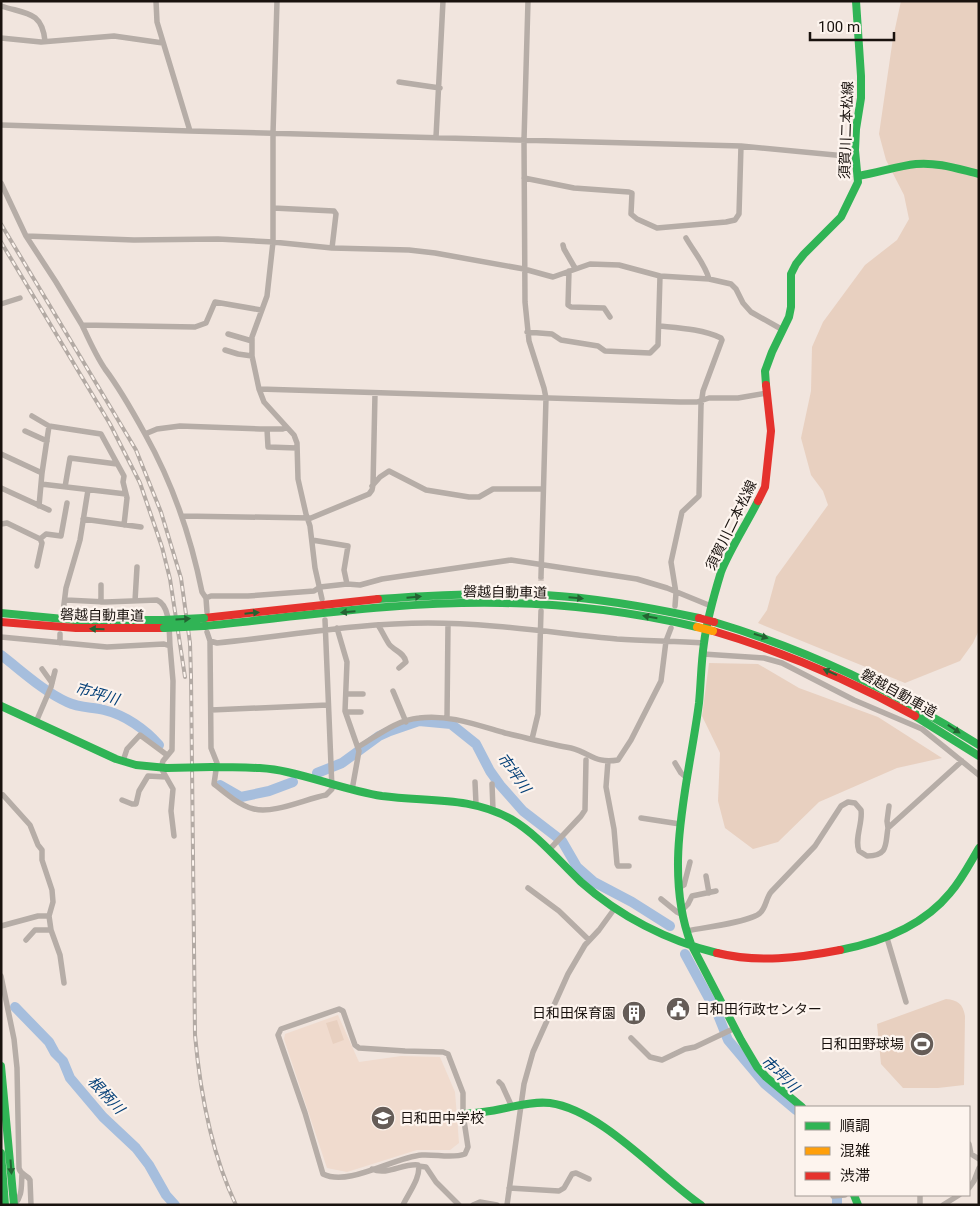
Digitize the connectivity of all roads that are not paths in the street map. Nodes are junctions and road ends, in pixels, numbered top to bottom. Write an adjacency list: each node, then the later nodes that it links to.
1 (156, 1): 9 (street)
2 (277, 1): 14 (street)
3 (443, 1): 11 (street)
4 (528, 1): 16 (street)
5 (856, 1): 18 (main road, 須賀川二本松線)
6 (1, 6): 8 (street)
7 (1, 38): 8 (street)
8 (45, 41): 9 (street)
9 (163, 43): 13 (street)
10 (399, 82): 11 (street)
11 (440, 88): 15 (street)
12 (1, 125): 13 (street)
13 (190, 130): 14 (street)
14 (273, 133): 15 (street); 23 (street)
15 (436, 137): 16 (street)
16 (524, 140): 17 (street); 21 (street)
17 (741, 146): 18 (street); 21 (street)
18 (856, 157): 20 (main road, 須賀川二本松線)
19 (979, 174): 20 (main road)
20 (858, 176): 39 (main road, 須賀川二本松線)
21 (524, 178): 29 (street)
22 (1, 183): 24 (street)
23 (273, 208): 26 (street); 28 (street)
24 (26, 236): 26 (street); 37 (street)
25 (686, 238): 32 (street)
26 (273, 242): 28 (street); 35 (street)
27 (563, 245): 30 (street)
28 (332, 248): 29 (street)
29 (524, 269): 30 (street); 40 (street)
30 (572, 270): 31 (street); 36 (street)
31 (660, 276): 32 (street); 38 (street)
32 (709, 279): 39 (street)
33 (20, 298): 34 (street)
34 (1, 304)
35 (261, 310): 37 (street); 42 (street)
36 (610, 317)
37 (82, 325): 55 (street)
38 (658, 326): 40 (street); 49 (street)
39 (784, 330): 47 (main road, 須賀川二本松線)
40 (527, 332): 48 (street)
41 (228, 334): 42 (street)
42 (252, 341): 44 (street)
43 (225, 350): 44 (street)
44 (252, 356): 45 (street)
45 (259, 389): 46 (street); 52 (street)
46 (375, 394): 48 (street); 62 (street)
47 (767, 394): 49 (street); 93 (main road, 須賀川二本松線)
48 (546, 398): 49 (street); 65 (street)
49 (703, 400): 86 (street)
50 (32, 416): 51 (street)
51 (49, 426): 56 (street); 59 (street)
52 (286, 427): 53 (street); 57 (street)
53 (267, 429): 55 (street); 57 (street)
54 (24, 430): 56 (street)
55 (145, 434): 71 (street)
56 (47, 441): 60 (street)
57 (297, 448): 73 (street)
58 (1, 454): 60 (street)
59 (117, 464): 63 (street); 67 (street)
60 (42, 472): 61 (street)
61 (41, 484): 63 (street); 69 (street)
62 (372, 486): 65 (street); 73 (street)
63 (65, 487): 66 (street)
64 (1, 488): 69 (street)
65 (544, 489): 80 (street)
66 (88, 490): 67 (street); 72 (street)
67 (126, 494): 75 (street)
68 (67, 503): 77 (street)
69 (40, 506): 70 (street)
70 (49, 510)
71 (182, 516): 73 (street); 87 (street)
72 (83, 519): 75 (street); 89 (street)
73 (307, 519): 78 (street)
74 (1, 524): 77 (street)
75 (124, 525): 76 (street)
76 (141, 527)
77 (40, 539): 79 (street)
78 (312, 540): 83 (street); 85 (street)
79 (37, 566)
80 (542, 566): 82 (street); 83 (street); 86 (street)
81 (137, 567): 90 (street)
82 (542, 577)
83 (347, 584): 85 (street)
84 (101, 585): 91 (street)
85 (320, 587): 87 (street); 88 (street)
86 (676, 593): 92 (street); 93 (street)
87 (206, 598): 99 (street)
88 (322, 599)
89 (66, 600): 91 (street); 95 (street)
90 (135, 601): 91 (street); 114 (street)
91 (102, 602)
92 (675, 606)
93 (711, 606): 112 (main road, 須賀川二本松線)
94 (541, 611): 107 (street)
95 (63, 612)
96 (1, 613): 100 (main road, 磐越自動車道)
97 (325, 620): 106 (street)
98 (1, 622): 100 (main road, 磐越自動車道, one-way to 98)
99 (205, 622): 100 (main road, 磐越自動車道, bridge); 103 (main road, 磐越自動車道, one-way to 99, bridge); 103 (main road, 磐越自動車道, one-way to 103, bridge); 110 (street)
100 (163, 624)
101 (448, 624): 102 (street); 107 (street); 128 (street)
102 (378, 625): 104 (street); 116 (street)
103 (714, 627): 132 (main road, 磐越自動車道, one-way to 132); 135 (main road, 磐越自動車道, one-way to 103)
104 (337, 628): 106 (street); 121 (street)
105 (671, 628): 111 (street)
106 (326, 629): 110 (street); 123 (street)
107 (540, 629): 111 (street); 131 (street)
108 (60, 634): 113 (street)
109 (1, 638): 113 (street)
110 (210, 641): 125 (street)
111 (666, 641): 112 (street); 138 (street)
112 (704, 642): 115 (main road, 須賀川二本松線)
113 (60, 644): 114 (street)
114 (170, 646): 134 (street)
115 (703, 654): 139 (street); 145 (main road, 須賀川二本松線)
116 (399, 668)
117 (42, 670): 119 (street)
118 (54, 671): 119 (street)
119 (52, 683): 129 (street)
120 (393, 691): 130 (street)
121 (346, 694): 122 (street); 126 (street)
122 (363, 694)
123 (328, 705): 125 (street); 147 (street)
124 (1, 706): 129 (main road)
125 (211, 710): 142 (street)
126 (346, 712): 127 (street); 133 (street)
127 (361, 712)
128 (447, 718): 130 (street); 131 (street)
129 (36, 722): 137 (main road)
130 (406, 722): 133 (street)
131 (532, 739): 138 (street)
132 (979, 746)
133 (358, 747): 149 (street)
134 (167, 755): 137 (street); 141 (street)
135 (979, 756)
136 (586, 760): 160 (street)
137 (123, 761): 141 (main road)
138 (608, 761): 162 (street)
139 (962, 761): 143 (street); 157 (street)
140 (675, 763): 145 (street)
141 (164, 768): 142 (main road, bridge); 144 (street)
142 (214, 768): 147 (main road); 147 (street)
143 (979, 775)
144 (166, 777): 151 (street); 158 (street)
145 (687, 778): 156 (main road, 須賀川二本松線)
146 (475, 782): 152 (street)
147 (332, 784): 149 (main road)
148 (492, 784): 154 (street)
149 (352, 790): 152 (main road)
150 (3, 795): 171 (street)
151 (122, 800)
152 (476, 804): 154 (main road)
153 (889, 806): 157 (street)
154 (492, 810): 160 (main road)
155 (640, 818): 156 (street)
156 (680, 824): 165 (main road, 須賀川二本松線)
157 (888, 828): 174 (street)
158 (174, 836)
159 (979, 848): 175 (main road)
160 (549, 850): 169 (main road)
161 (690, 862): 165 (street)
162 (629, 866)
163 (706, 876): 167 (street)
164 (528, 888): 177 (street)
165 (679, 888): 170 (main road, 須賀川二本松線)
166 (716, 892): 167 (street)
167 (709, 893): 170 (street)
168 (661, 899): 170 (street)
169 (615, 908): 177 (street); 178 (main road)
170 (683, 912): 174 (main road, 須賀川二本松線)
171 (49, 916): 172 (street); 173 (street)
172 (1, 926)
173 (51, 930): 176 (street); 180 (street)
174 (686, 931): 178 (main road, 須賀川二本松線)
175 (887, 938): 178 (main road); 181 (street)
176 (26, 940)
177 (589, 940): 186 (street)
178 (691, 944): 182 (main road, 須賀川二本松線)
179 (1, 976): 196 (street)
180 (64, 983)
181 (906, 1002)
182 (735, 1028): 183 (street); 187 (main road, 須賀川二本松線)
183 (631, 1038)
184 (1, 1066): 202 (main road, one-way to 202)
185 (499, 1082): 188 (street)
186 (522, 1105): 188 (main road); 199 (street); 209 (main road)
187 (801, 1106)
188 (512, 1107): 189 (main road)
189 (464, 1114): 195 (street); 195 (street)
190 (970, 1149): 192 (street)
191 (1, 1153): 201 (main road)
192 (979, 1159)
193 (418, 1166): 195 (street); 204 (street); 205 (street)
194 (979, 1168): 198 (street)
195 (372, 1169)
196 (22, 1174): 202 (street); 203 (street)
197 (589, 1179): 199 (street)
198 (970, 1187)
199 (509, 1188): 208 (street)
200 (957, 1196): 210 (street)
201 (5, 1205)
202 (14, 1205)
203 (31, 1205)
204 (403, 1205)
205 (459, 1205)
206 (473, 1205): 207 (street)
207 (497, 1205)
208 (507, 1205)
209 (701, 1205)
210 (943, 1205)

